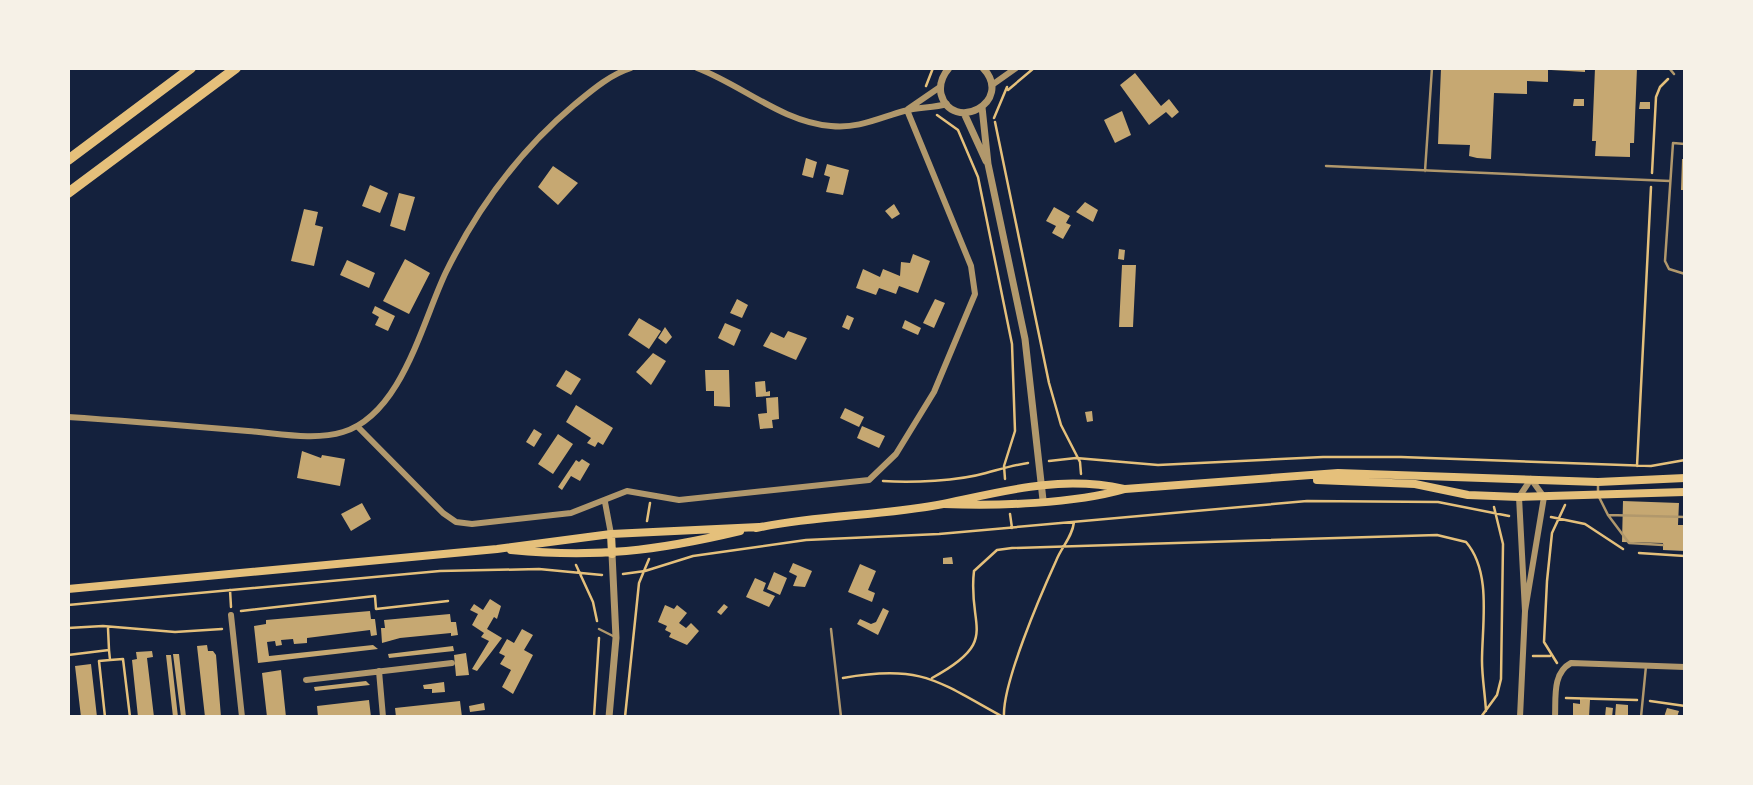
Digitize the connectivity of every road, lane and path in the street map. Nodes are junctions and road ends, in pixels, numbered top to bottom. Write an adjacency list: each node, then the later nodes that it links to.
1 (191, 68): 22 (highway)
2 (236, 68): 28 (highway)
3 (631, 68): 31 (street)
4 (697, 68): 17 (street)
5 (949, 68): 13 (street)
6 (1016, 68): 12 (street)
7 (1034, 68): 14 (path)
8 (1432, 68): 25 (lane)
9 (1669, 68): 11 (lane)
10 (985, 69): 12 (street)
11 (1674, 74): 26 (path)
12 (992, 85): 16 (street)
13 (940, 87): 15 (street); 17 (street)
14 (1008, 90)
15 (947, 104): 17 (street); 18 (street)
16 (982, 107): 18 (street); 23 (street)
17 (907, 110): 40 (street)
18 (964, 113): 23 (street)
19 (994, 118): 32 (path)
20 (958, 130): 35 (path)
21 (1685, 144): 27 (lane)
22 (68, 159)
23 (988, 164): 34 (street)
24 (1326, 166): 25 (lane)
25 (1425, 171): 26 (lane)
26 (1652, 181): 27 (lane); 36 (path)
27 (1670, 181): 29 (lane)
28 (68, 193)
29 (1685, 274)
30 (68, 417): 31 (street)
31 (358, 426): 51 (street)
32 (1076, 458): 34 (path); 36 (path)
33 (1685, 460): 36 (path)
34 (1039, 462): 35 (path); 42 (street)
35 (1004, 466): 40 (path); 43 (path)
36 (1637, 466)
37 (1289, 478): 39 (main road); 44 (main road); 48 (main road)
38 (1685, 478): 41 (main road)
39 (1531, 479): 41 (main road); 48 (street); 49 (street)
40 (869, 480): 46 (street)
41 (1598, 482): 47 (lane)
42 (1041, 485): 43 (main road); 44 (main road); 50 (street)
43 (1007, 489): 52 (main road)
44 (1125, 489): 50 (main road)
45 (1685, 492): 47 (main road)
46 (652, 495): 51 (street); 63 (path)
47 (1598, 495): 49 (main road); 54 (lane)
48 (1519, 497): 49 (main road); 56 (street)
49 (1544, 497): 57 (street)
50 (1043, 500): 53 (main road)
51 (605, 502): 64 (street)
52 (944, 504): 53 (main road); 61 (main road)
53 (1009, 504): 62 (path)
54 (1608, 514): 58 (lane); 66 (lane)
55 (1496, 516): 56 (path); 60 (path); 101 (path)
56 (1520, 516): 79 (street)
57 (1540, 517): 59 (path); 79 (street)
58 (1685, 517)
59 (1559, 518): 71 (path); 93 (path)
60 (1073, 522): 62 (path); 65 (path)
61 (760, 527): 63 (main road); 68 (main road)
62 (1012, 528): 72 (path)
63 (648, 531): 64 (main road)
64 (611, 534): 67 (main road); 70 (main road)
65 (1065, 545): 96 (path); 101 (path); 110 (path)
66 (1663, 545)
67 (497, 549): 69 (main road); 75 (main road)
68 (649, 551): 70 (main road); 72 (path)
69 (574, 554): 70 (main road); 73 (path)
70 (612, 554): 74 (street)
71 (1685, 556)
72 (645, 571): 74 (path); 108 (path)
73 (579, 575): 74 (path); 76 (path); 84 (path)
74 (613, 575): 86 (street)
75 (68, 589)
76 (230, 590): 78 (path); 80 (path)
77 (449, 601): 80 (path)
78 (68, 605)
79 (1525, 611): 112 (street)
80 (231, 613): 104 (street)
81 (222, 617): 82 (path)
82 (108, 626): 83 (path); 87 (path)
83 (68, 628)
84 (599, 629): 86 (lane); 106 (path)
85 (831, 629): 95 (lane)
86 (616, 638): 107 (street)
87 (109, 650): 88 (path); 89 (path)
88 (68, 654)
89 (110, 660): 102 (path); 103 (path)
90 (452, 663): 94 (street)
91 (1646, 666): 92 (street); 93 (street); 99 (lane)
92 (1685, 667)
93 (1562, 668): 98 (street)
94 (379, 671): 97 (street); 105 (street)
95 (836, 678): 96 (path); 109 (lane)
96 (932, 678): 110 (path)
97 (306, 680)
98 (1556, 698): 99 (path); 113 (street)
99 (1643, 701): 100 (path); 114 (lane)
100 (1685, 706)
101 (1486, 711): 111 (path)
102 (105, 717)
103 (130, 717)
104 (242, 717)
105 (383, 717)
106 (594, 717)
107 (609, 717)
108 (625, 717)
109 (841, 717)
110 (1004, 717)
111 (1481, 717)
112 (1520, 717)
113 (1555, 717)
114 (1642, 717)

